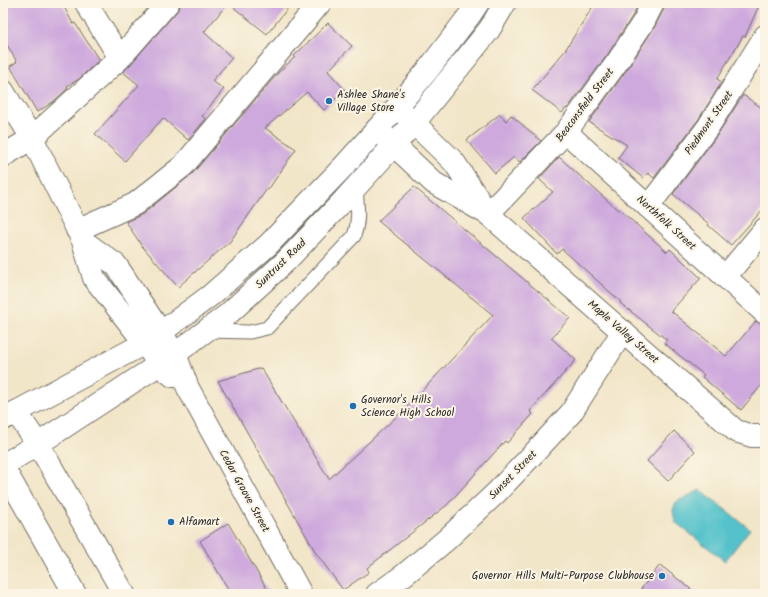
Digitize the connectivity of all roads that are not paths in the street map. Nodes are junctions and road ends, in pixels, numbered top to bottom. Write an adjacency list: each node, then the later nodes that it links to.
1 (86, 3): 8 (street)
2 (168, 3): 8 (street)
3 (320, 3): 21 (street)
4 (478, 3): 10 (street, Suntrust Road)
5 (505, 3): 11 (street, Suntrust Road)
6 (653, 3): 13 (street, Beaconsfield Street)
7 (765, 36): 18 (street, Piedmont Street)
8 (120, 58): 14 (street)
9 (3, 91): 14 (street)
10 (397, 107): 11 (street); 12 (street, Suntrust Road)
11 (414, 123): 15 (street, Suntrust Road); 19 (street)
12 (377, 129): 15 (street); 26 (street, Suntrust Road)
13 (566, 132): 18 (street, Northfolk Street); 19 (street, Beaconsfield Street)
14 (32, 138): 16 (street); 21 (street)
15 (394, 144): 17 (street, Suntrust Road); 19 (street)
16 (3, 156)
17 (356, 187): 24 (street, Suntrust Road); 24 (lane)
18 (648, 207): 22 (street, Northfolk Street)
19 (488, 214): 25 (street, Maple Valley Street)
20 (765, 229): 22 (street)
21 (80, 236): 26 (street)
22 (725, 277): 23 (street, Northfolk Street)
23 (765, 313)
24 (205, 331): 27 (street, Suntrust Road)
25 (623, 331): 29 (street, Maple Valley Street); 35 (street, Sunset Street)
26 (153, 338): 27 (street); 28 (street, Suntrust Road)
27 (167, 360): 30 (street, Suntrust Road); 34 (street, Cedar Groove Street)
28 (10, 415): 30 (street)
29 (765, 436)
30 (38, 444): 31 (street, Suntrust Road); 33 (street)
31 (3, 466): 32 (street)
32 (75, 594)
33 (124, 594)
34 (301, 594)
35 (377, 594)

